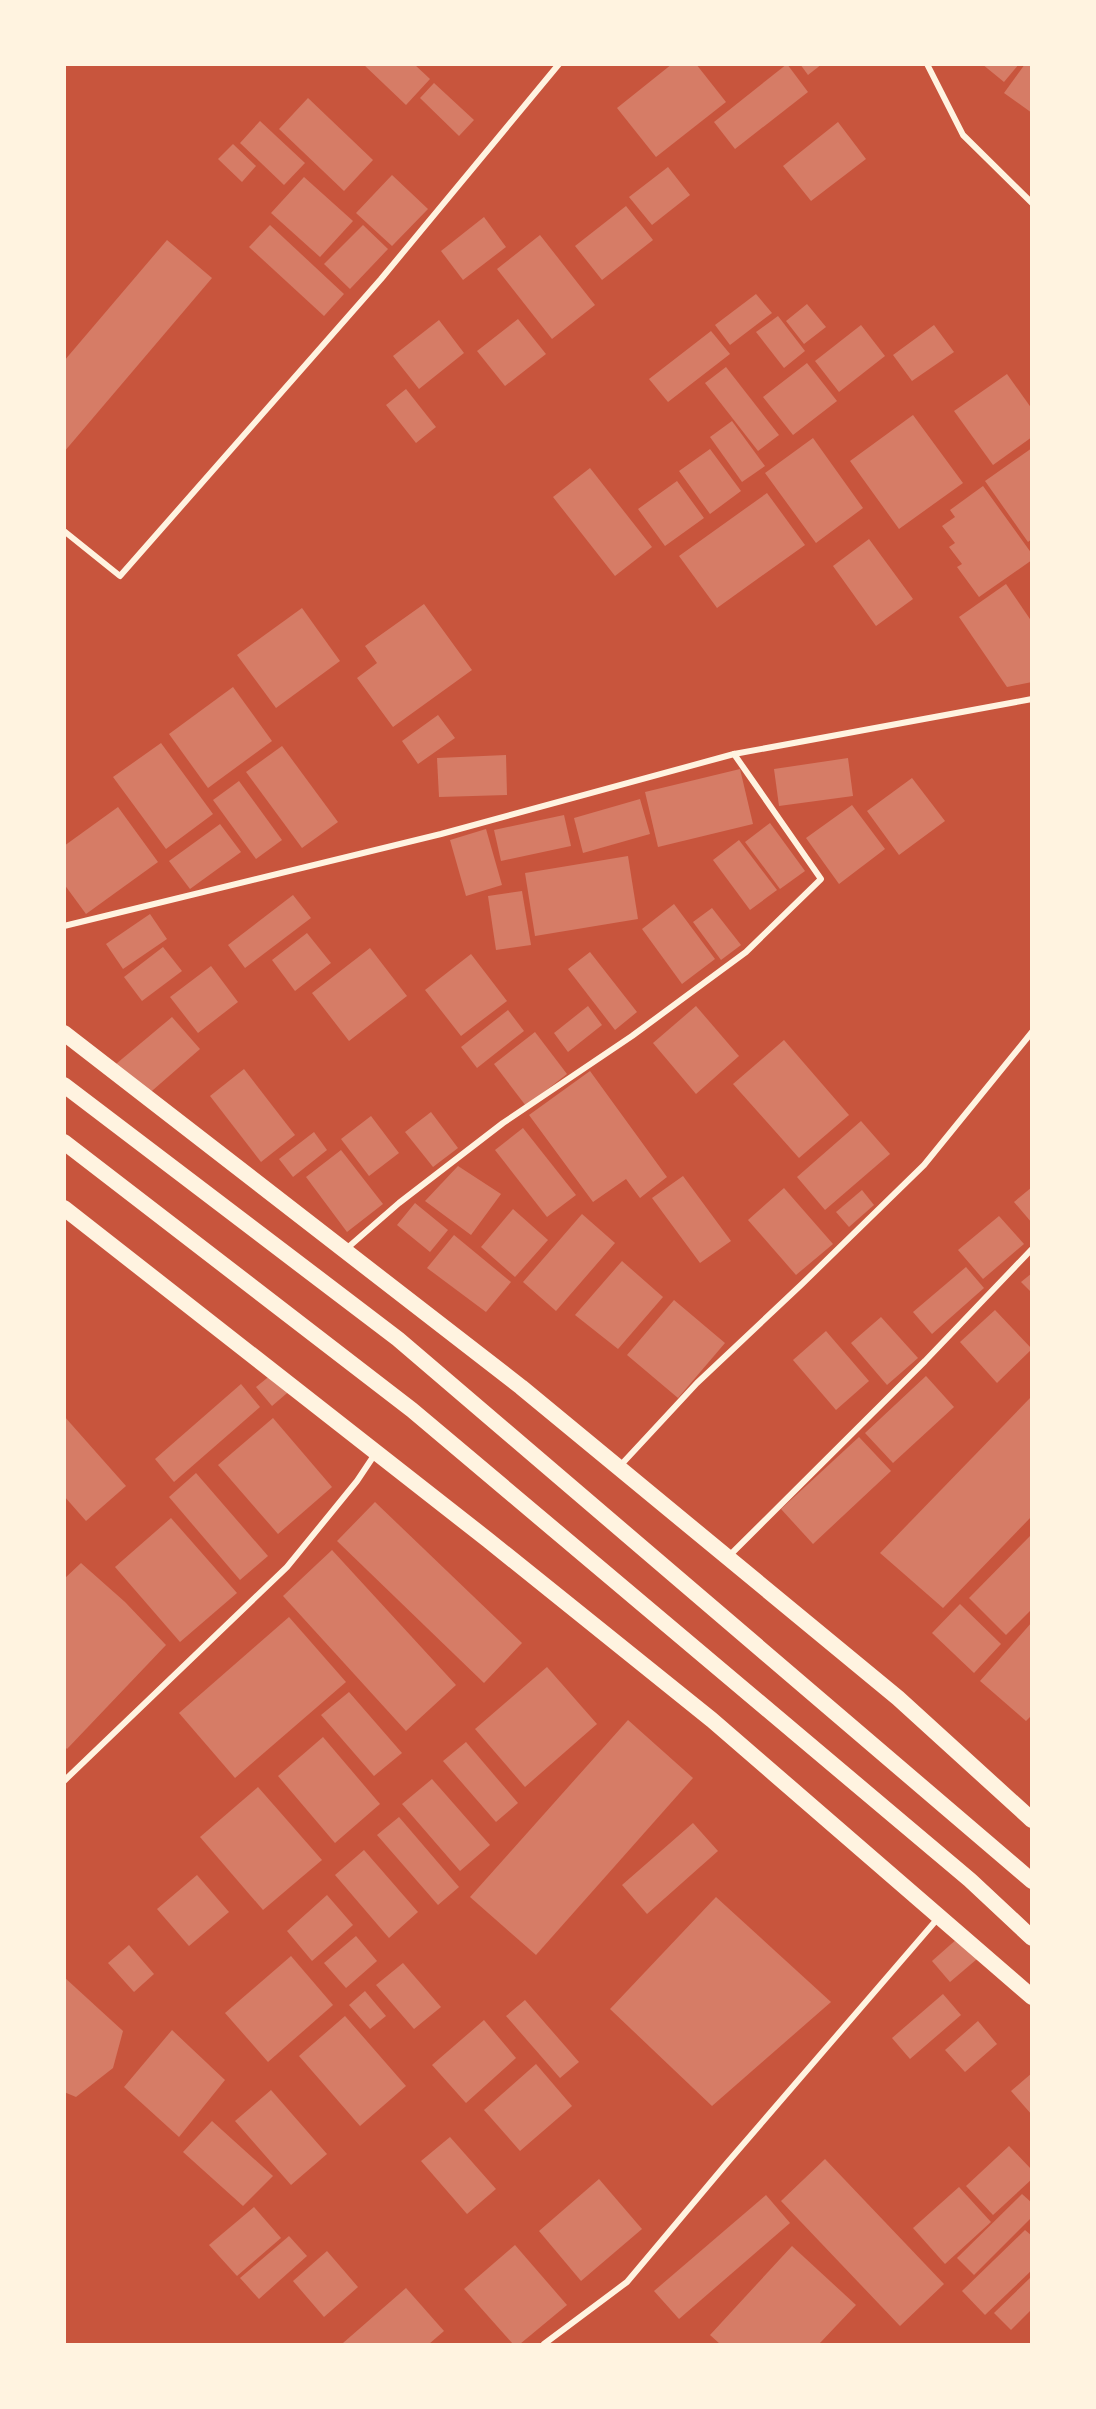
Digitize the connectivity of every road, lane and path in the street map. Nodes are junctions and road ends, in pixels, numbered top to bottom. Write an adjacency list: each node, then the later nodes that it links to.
1 (560, 64): 4 (street)
2 (927, 64): 3 (street)
3 (1032, 204)
4 (64, 531)
5 (1032, 699): 6 (street)
6 (734, 753): 7 (street); 14 (street)
7 (64, 926)
8 (1032, 1032): 16 (street)
9 (64, 1033): 14 (highway)
10 (64, 1085): 20 (highway)
11 (64, 1142): 22 (highway)
12 (64, 1208): 15 (highway)
13 (1032, 1249): 17 (street)
14 (344, 1250): 16 (highway)
15 (376, 1452): 18 (street); 21 (highway)
16 (619, 1467): 17 (highway)
17 (728, 1557): 19 (highway)
18 (64, 1781)
19 (1032, 1820)
20 (1032, 1881)
21 (940, 1916): 23 (highway); 24 (street)
22 (1032, 1938)
23 (1032, 1997)
24 (544, 2344)

